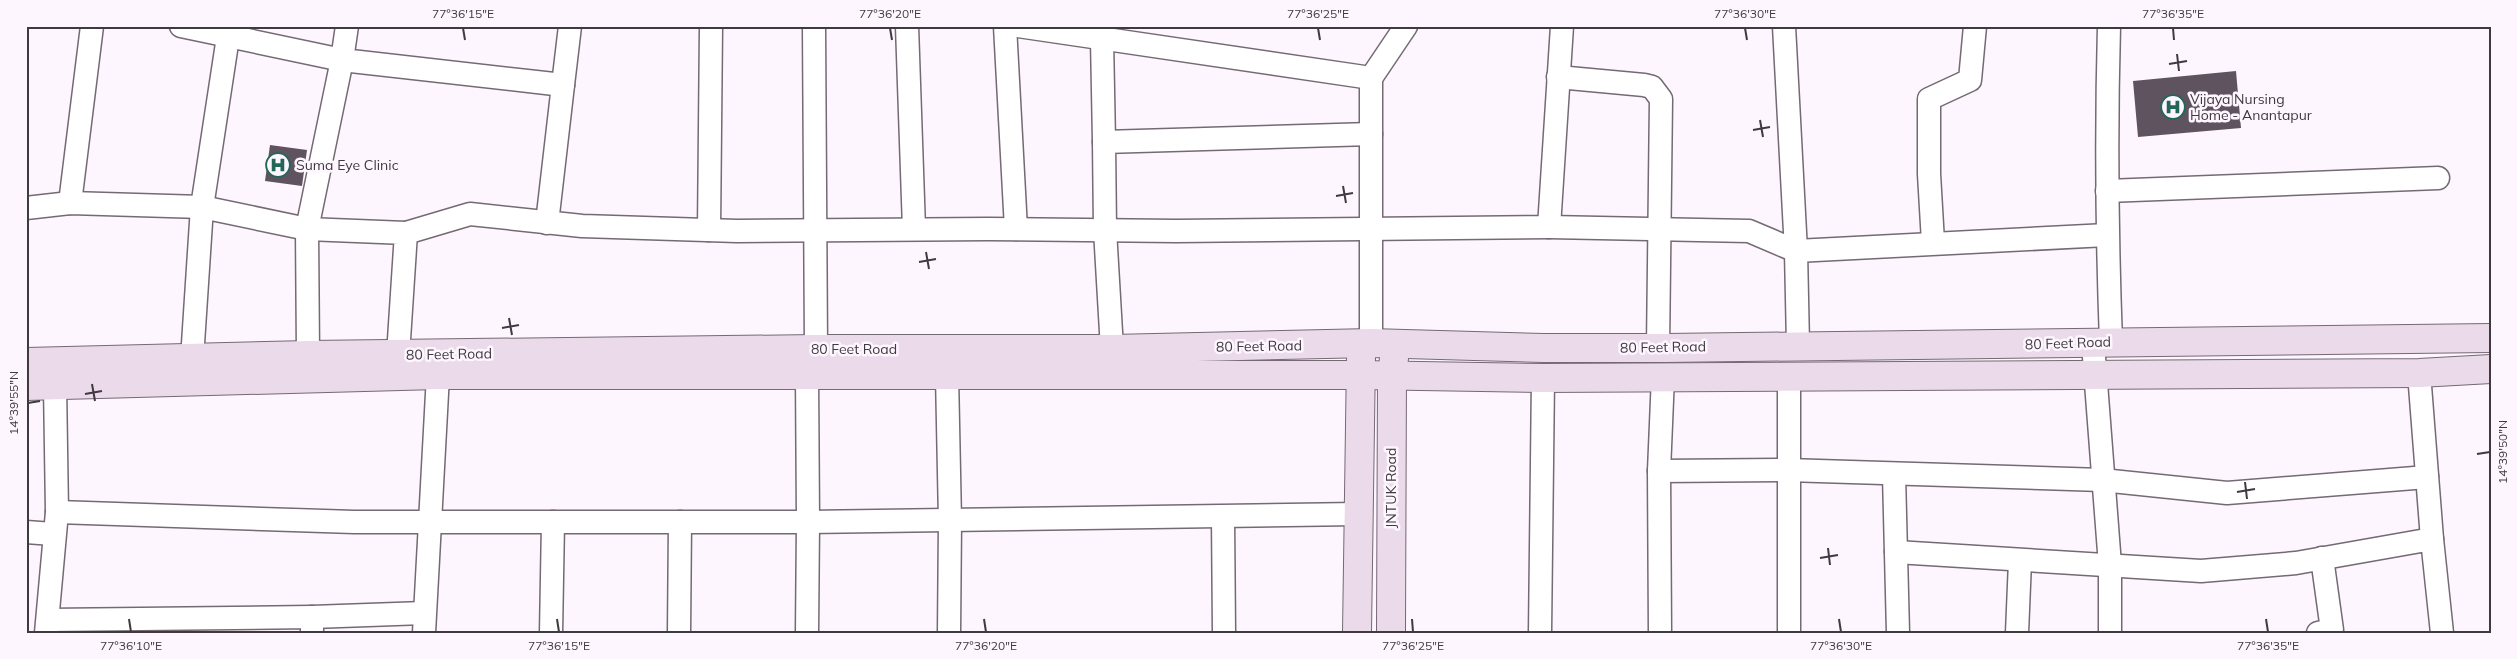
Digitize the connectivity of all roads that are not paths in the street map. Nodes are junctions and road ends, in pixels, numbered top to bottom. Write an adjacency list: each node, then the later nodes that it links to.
1 (92, 26): 25 (street)
2 (182, 26): 15 (street)
3 (347, 26): 17 (street)
4 (570, 26): 20 (street)
5 (711, 26): 36 (street)
6 (814, 26): 32 (street)
7 (907, 26): 33 (street)
8 (1005, 26): 34 (street)
9 (1018, 26): 16 (street)
10 (1406, 26): 19 (street)
11 (1562, 26): 18 (street)
12 (1784, 26): 41 (street)
13 (1975, 26): 40 (street)
14 (2109, 26): 24 (street)
15 (228, 37): 17 (street); 26 (street)
16 (1102, 39): 19 (street); 22 (street)
17 (342, 60): 20 (street); 31 (street)
18 (1558, 77): 29 (street); 35 (street)
19 (1371, 78): 21 (street)
20 (563, 85): 28 (street)
21 (1371, 134): 22 (street); 30 (street)
22 (1104, 142): 37 (street)
23 (2438, 178): 24 (street)
24 (2107, 191): 39 (street)
25 (70, 203): 26 (street); 27 (street)
26 (202, 207): 31 (street); 51 (street)
27 (26, 208)
28 (547, 223): 36 (street); 38 (street)
29 (1549, 227): 30 (street); 35 (street)
30 (1372, 228): 37 (street); 44 (street)
31 (307, 229): 38 (street); 49 (street)
32 (815, 229): 33 (street); 36 (street); 47 (street)
33 (914, 229): 34 (street)
34 (1016, 229): 37 (street)
35 (1659, 229): 41 (street); 46 (street)
36 (709, 230)
37 (1105, 230): 48 (street)
38 (406, 233): 50 (street)
39 (2107, 235): 40 (street); 43 (street)
40 (1933, 242): 41 (street)
41 (1796, 251): 45 (street)
42 (2491, 338): 43 (main road, 80 Feet Road)
43 (2102, 343): 45 (main road, 80 Feet Road); 59 (street)
44 (1376, 344): 46 (main road, 80 Feet Road); 48 (main road, 80 Feet Road); 58 (main road); 60 (main road, JNTUK Road)
45 (1798, 345): 46 (main road, 80 Feet Road)
46 (1658, 348)
47 (816, 349): 48 (main road, 80 Feet Road); 50 (main road, 80 Feet Road); 56 (street)
48 (1112, 349)
49 (308, 355): 50 (main road, 80 Feet Road); 51 (main road, 80 Feet Road)
50 (398, 355)
51 (192, 358): 52 (main road, 80 Feet Road)
52 (26, 362)
53 (2491, 370): 54 (main road, 80 Feet Road)
54 (2419, 373): 59 (main road, 80 Feet Road); 69 (street)
55 (438, 375): 56 (main road, 80 Feet Road); 64 (main road, 80 Feet Road); 74 (street)
56 (807, 375): 57 (main road, 80 Feet Road); 78 (street)
57 (947, 375): 58 (main road, 80 Feet Road); 75 (street)
58 (1360, 375): 60 (main road, 80 Feet Road); 72 (main road)
59 (2095, 375): 62 (main road, 80 Feet Road); 70 (street)
60 (1392, 376): 63 (main road, 80 Feet Road); 95 (main road, JNTUK Road)
61 (1663, 376): 62 (main road, 80 Feet Road); 63 (main road, 80 Feet Road); 67 (street)
62 (1789, 376): 66 (street)
63 (1543, 378): 96 (street)
64 (55, 385): 65 (main road, 80 Feet Road); 71 (street)
65 (26, 386)
66 (1787, 470): 67 (street); 68 (street); 98 (street)
67 (1659, 471): 97 (street)
68 (1894, 475): 70 (street); 82 (street)
69 (2427, 477): 70 (street); 81 (street)
70 (2102, 480): 85 (street)
71 (57, 512): 74 (street); 80 (street)
72 (1357, 514): 73 (street); 94 (main road)
73 (1224, 517): 75 (street); 93 (street)
74 (428, 520): 76 (street); 86 (street)
75 (950, 521): 78 (street); 92 (street)
76 (552, 522): 77 (street); 89 (street)
77 (680, 522): 78 (street); 90 (street)
78 (808, 522): 91 (street)
79 (26, 532): 80 (street)
80 (53, 534): 88 (street)
81 (2432, 539): 83 (street); 103 (street)
82 (1896, 552): 84 (street); 99 (street)
83 (2322, 558): 85 (street); 102 (street)
84 (2020, 561): 85 (street); 100 (street)
85 (2110, 565): 101 (street)
86 (424, 623): 87 (street)
87 (312, 625): 88 (street)
88 (47, 626)
89 (551, 633)
90 (679, 633)
91 (807, 633)
92 (949, 633)
93 (1224, 633)
94 (1357, 633)
95 (1391, 633)
96 (1540, 633)
97 (1660, 633)
98 (1789, 633)
99 (1898, 633)
100 (2017, 633)
101 (2110, 633)
102 (2318, 633)
103 (2442, 633)

